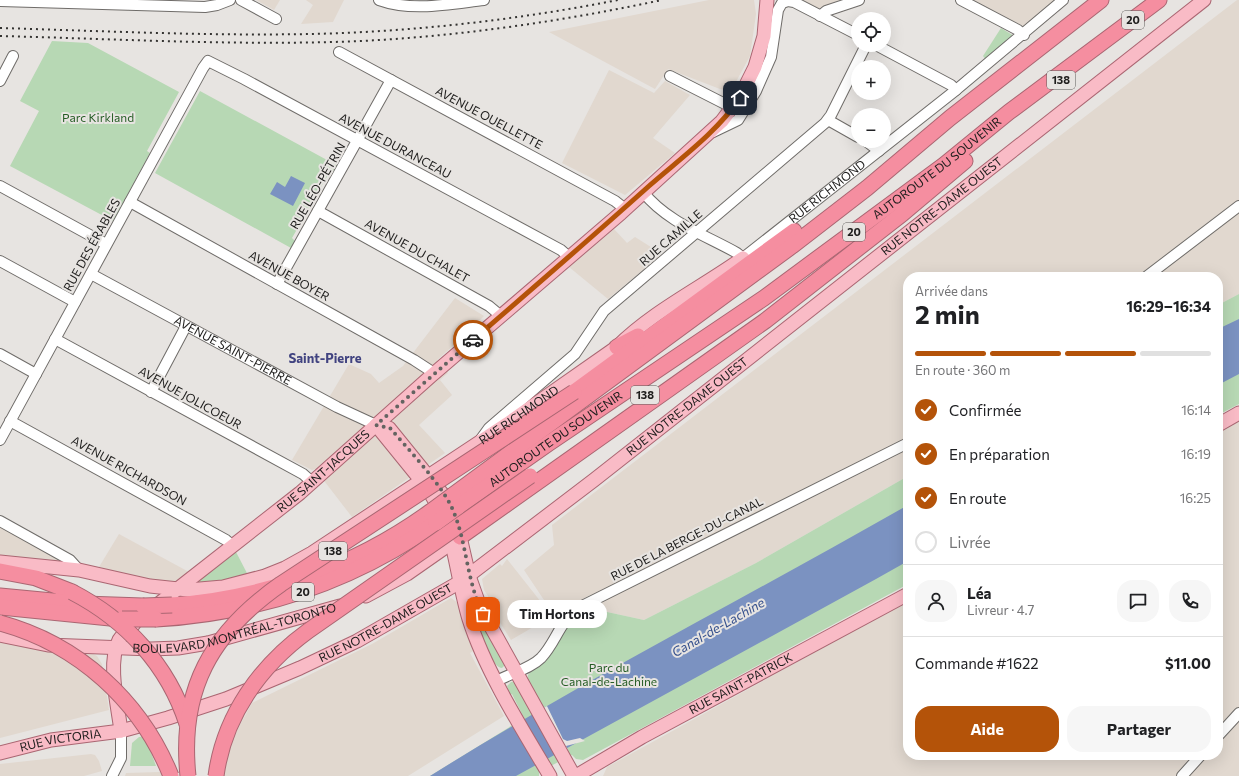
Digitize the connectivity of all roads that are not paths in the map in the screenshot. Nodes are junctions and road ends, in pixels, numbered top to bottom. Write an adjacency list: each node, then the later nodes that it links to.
1 (230, 0): 13 (street)
2 (241, 0): 15 (street)
3 (379, 0): 4 (street)
4 (484, 0)
5 (767, 0): 28 (main road, RUE SAINT-JACQUES)
6 (859, 0): 14 (street)
7 (961, 0): 17 (street)
8 (1063, 0): 17 (street)
9 (1101, 0): 29 (highway, AUTOROUTE DU SOUVENIR / 20)
10 (1159, 0): 18 (highway, AUTOROUTE DU SOUVENIR / 20)
11 (1204, 0): 78 (main road, RUE NOTRE-DAME OUEST)
12 (0, 1): 13 (street)
13 (201, 3)
14 (820, 16): 16 (street); 31 (street, RUE SAINT-JACQUES)
15 (276, 19)
16 (851, 32)
17 (1024, 35): 27 (street, RUE RICHMOND)
18 (1107, 40): 45 (highway, 138); 70 (highway, AUTOROUTE DU SOUVENIR / 20)
19 (339, 52): 26 (street, AVENUE OUELLETTE)
20 (862, 52): 30 (street, RUE CAMILLE)
21 (889, 52): 27 (street)
22 (13, 56): 25 (street)
23 (207, 62): 33 (street, AVENUE DURANCEAU); 38 (street, RUE DES ÉRABLES)
24 (670, 76): 28 (street)
25 (0, 80)
26 (391, 80): 33 (street, RUE LÉO-PÉTRIN); 40 (street, AVENUE OUELLETTE)
27 (956, 90): 35 (street, RUE RICHMOND)
28 (733, 108): 31 (main road, RUE SAINT-JACQUES)
29 (950, 118): 51 (highway, 138); 70 (highway, AUTOROUTE DU SOUVENIR / 20)
30 (828, 120): 32 (street); 42 (street, RUE CAMILLE)
31 (709, 133): 37 (main road, RUE SAINT-JACQUES)
32 (851, 133)
33 (358, 141): 41 (street, RUE LÉO-PÉTRIN); 44 (street, AVENUE DURANCEAU)
34 (876, 148): 35 (street)
35 (879, 150): 46 (street, RUE RICHMOND)
36 (0, 186): 43 (street)
37 (643, 192): 40 (main road, RUE SAINT-JACQUES); 42 (street)
38 (130, 202): 43 (street, RUE DES ÉRABLES); 50 (street, AVENUE BOYER)
39 (1239, 206): 48 (street)
40 (625, 209): 44 (main road, RUE SAINT-JACQUES)
41 (318, 211): 50 (street, RUE LÉO-PÉTRIN); 53 (street, AVENUE DU CHALET)
42 (697, 232): 46 (street); 66 (street, RUE CAMILLE)
43 (106, 244): 49 (street, RUE DES ÉRABLES)
44 (569, 257): 53 (main road, RUE SAINT-JACQUES)
45 (844, 257): 73 (highway); 100 (highway, 138, bridge)
46 (743, 258): 56 (main road, RUE RICHMOND)
47 (0, 261): 52 (street)
48 (1153, 272)
49 (90, 274): 52 (street, RUE DES ÉRABLES); 54 (street, AVENUE SAINT-PIERRE)
50 (277, 284): 59 (street, AVENUE BOYER)
51 (697, 301): 56 (highway); 98 (highway, 138, bridge)
52 (75, 302): 55 (street, RUE DES ÉRABLES)
53 (501, 316): 59 (main road, RUE SAINT-JACQUES)
54 (186, 326): 60 (street); 64 (street, AVENUE SAINT-PIERRE)
55 (55, 339): 58 (street, RUE DES ÉRABLES); 60 (street, AVENUE JOLICOEUR)
56 (616, 347): 66 (main road, RUE RICHMOND)
57 (0, 354): 58 (street)
58 (36, 374): 62 (street, RUE DES ÉRABLES)
59 (434, 374): 64 (main road, RUE SAINT-JACQUES)
60 (151, 392): 69 (street, AVENUE JOLICOEUR)
61 (1239, 413): 63 (main road)
62 (10, 421): 65 (street, RUE DES ÉRABLES); 74 (street, AVENUE RICHARDSON)
63 (1223, 422)
64 (376, 425): 68 (main road, AVENUE SAINT-PIERRE); 69 (main road, RUE SAINT-JACQUES)
65 (0, 440)
66 (480, 441): 68 (main road, RUE RICHMOND)
67 (903, 446): 86 (street, RUE DE LA BERGE-DU-CANAL)
68 (424, 477): 73 (main road, AVENUE SAINT-PIERRE); 79 (main road)
69 (312, 482): 74 (main road, RUE SAINT-JACQUES)
70 (456, 501): 71 (highway, AUTOROUTE DU SOUVENIR / 20, bridge)
71 (433, 518): 80 (highway, AUTOROUTE DU SOUVENIR / 20, bridge); 82 (highway, AUTOROUTE DU SOUVENIR / 20, bridge)
72 (0, 521): 76 (street)
73 (456, 539): 78 (main road, AVENUE SAINT-PIERRE); 85 (main road, BOULEVARD MONTRÉAL-TORONTO)
74 (233, 546): 79 (main road, RUE SAINT-JACQUES)
75 (0, 562): 76 (main road)
76 (79, 570): 79 (main road)
77 (0, 571): 99 (highway, bridge)
78 (465, 579): 86 (main road, AVENUE SAINT-PIERRE); 87 (main road, AVENUE SAINT-PIERRE); 89 (main road, RUE NOTRE-DAME OUEST)
79 (177, 589): 85 (main road, RUE SAINT-JACQUES)
80 (0, 596)
81 (903, 597): 94 (main road, RUE SAINT-PATRICK)
82 (0, 607)
83 (0, 623): 97 (highway, bridge)
84 (0, 635): 85 (main road, BOULEVARD MONTRÉAL-TORONTO)
85 (116, 648): 89 (main road)
86 (517, 672): 87 (street, RUE DE LA BERGE-DU-CANAL); 93 (main road, AVENUE SAINT-PIERRE)
87 (497, 681): 95 (main road, AVENUE SAINT-PIERRE)
88 (1239, 713): 90 (street)
89 (121, 731): 91 (main road, RUE VICTORIA); 96 (street)
90 (1223, 731)
91 (0, 753)
92 (1196, 760): 102 (street)
93 (566, 761): 94 (main road); 101 (main road, AVENUE SAINT-PIERRE)
94 (596, 770): 101 (main road, RUE SAINT-PATRICK)
95 (548, 774)
96 (112, 776)
97 (171, 776)
98 (188, 776)
99 (197, 776)
100 (216, 776)
101 (575, 776)
102 (1182, 776)

